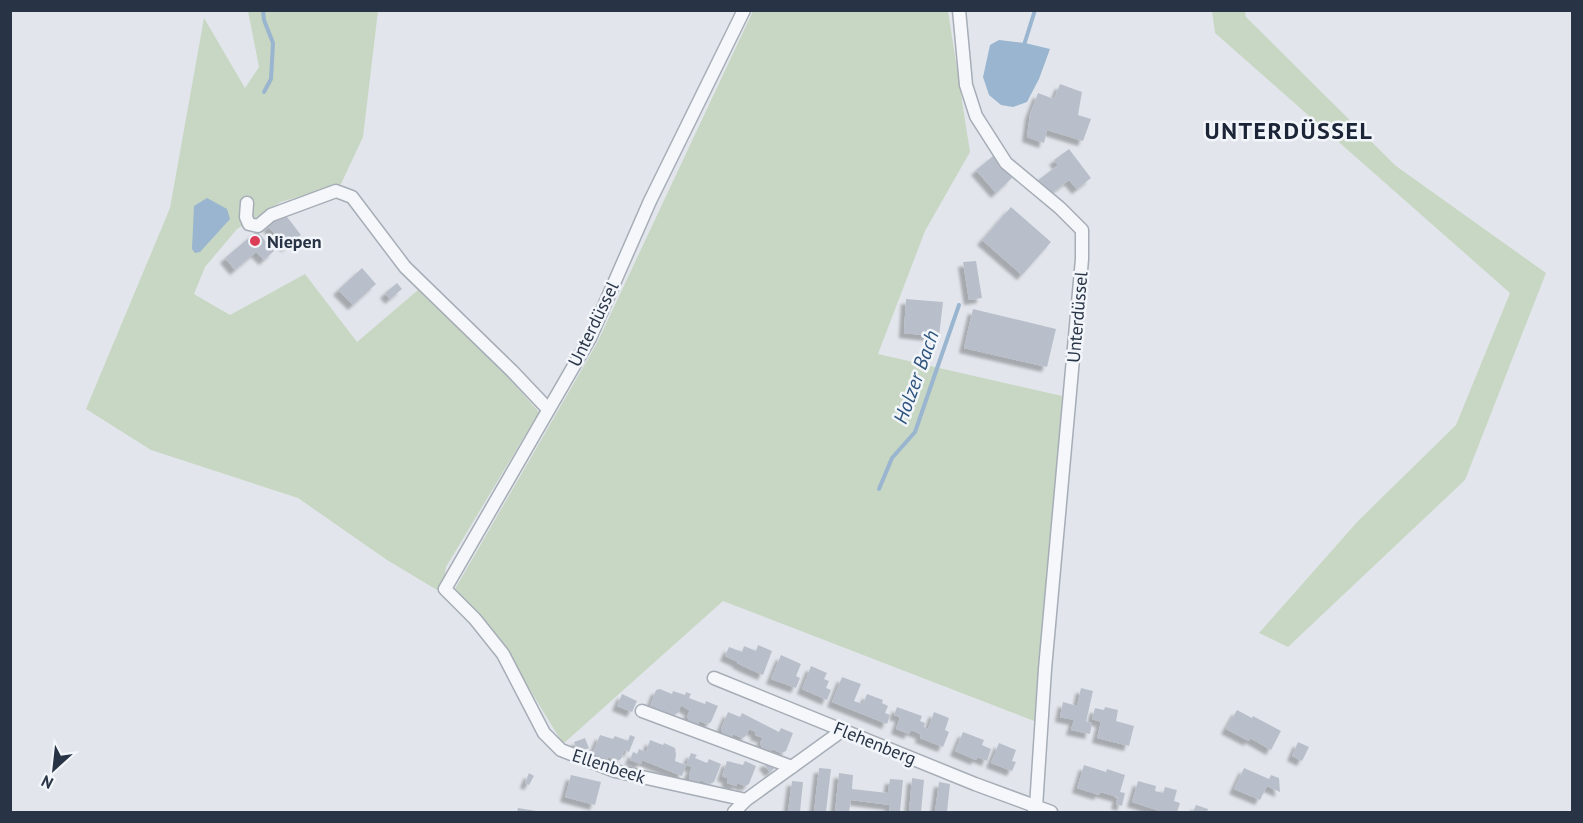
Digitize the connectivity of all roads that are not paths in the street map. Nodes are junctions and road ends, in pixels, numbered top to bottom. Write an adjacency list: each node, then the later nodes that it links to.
1 (744, 10): 4 (street, Unterdüssel)
2 (959, 10): 11 (street, Unterdüssel)
3 (247, 203): 4 (street)
4 (548, 409): 5 (street, Unterdüssel)
5 (445, 590): 10 (street, Ellenbeek)
6 (714, 678): 8 (street, Flehenberg)
7 (642, 711): 9 (street)
8 (843, 730): 9 (street); 11 (street, Flehenberg)
9 (792, 767): 10 (street)
10 (746, 800): 12 (street)
11 (1035, 810): 13 (street, Flehenberg)
12 (734, 813)
13 (1051, 813)

